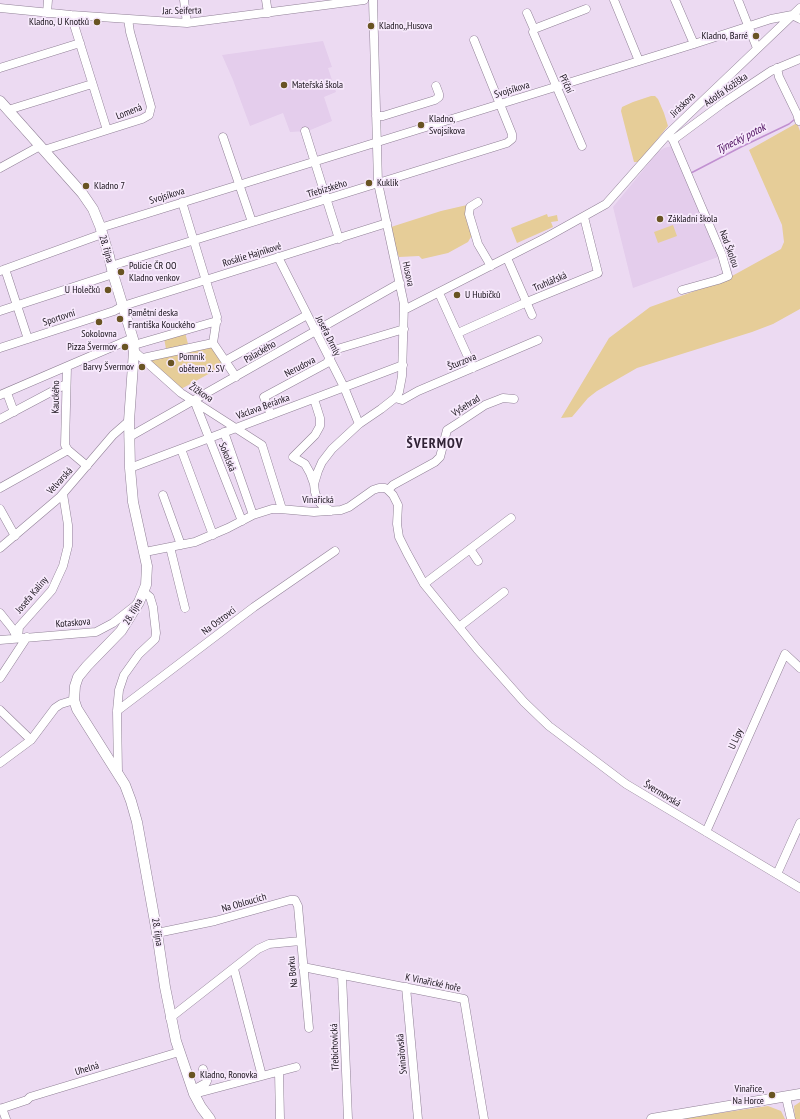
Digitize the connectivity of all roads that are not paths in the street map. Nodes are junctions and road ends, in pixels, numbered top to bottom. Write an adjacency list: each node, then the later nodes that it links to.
1 (48, 0): 12 (street)
2 (184, 0): 19 (street)
3 (266, 0): 13 (street)
4 (364, 0): 13 (street, Jar. Seiferta)
5 (373, 0): 36 (street, Husova)
6 (614, 0): 27 (street)
7 (675, 0): 24 (street)
8 (738, 0): 20 (street)
9 (0, 8): 12 (street, Jar. Seiferta)
10 (800, 8): 16 (street, Jiráskova)
11 (586, 9): 21 (street)
12 (47, 13): 15 (street, Jar. Seiferta)
13 (268, 13): 19 (street, Jar. Seiferta)
14 (527, 13): 21 (street, Příční)
15 (71, 15): 17 (street, Jar. Seiferta); 23 (street)
16 (792, 15): 18 (street); 20 (street, Svojsíkova); 25 (street, Jiráskova)
17 (128, 19): 19 (street, Jar. Seiferta); 38 (street, Lomená)
18 (800, 19)
19 (187, 23)
20 (748, 26): 24 (street, Svojsíkova); 25 (street)
21 (534, 29): 32 (street, Příční)
22 (474, 40): 34 (street)
23 (80, 43): 28 (street); 30 (street)
24 (694, 44): 27 (street, Svojsíkova)
25 (757, 48): 40 (street, Jiráskova)
26 (800, 59): 29 (street, Adolfa Kožíška)
27 (640, 61): 32 (street, Svojsíkova)
28 (0, 68)
29 (777, 68): 37 (street); 40 (street, Adolfa Kožíška)
30 (92, 84): 35 (street); 38 (street)
31 (436, 86): 36 (street)
32 (557, 86): 34 (street, Svojsíkova); 43 (street, Příční)
33 (0, 101): 35 (main road, 28. října)
34 (499, 104): 42 (street, Svojsíkova); 47 (street, Třebízského)
35 (8, 110): 44 (main road, 28. října)
36 (376, 116): 42 (street, Husova)
37 (799, 121)
38 (107, 130): 44 (street, Lomená)
39 (305, 131): 45 (street)
40 (671, 137): 52 (street, Jiráskova); 65 (street, Nad Školou)
41 (223, 138): 48 (street)
42 (377, 141): 45 (street, Svojsíkova); 47 (street, Husova)
43 (582, 146)
44 (42, 148): 46 (street, Lomená); 55 (main road, 28. října)
45 (315, 161): 48 (street, Svojsíkova); 49 (street)
46 (0, 168)
47 (378, 183): 49 (street, Třebízského); 54 (street, Husova)
48 (239, 184): 50 (street, Svojsíkova); 53 (street)
49 (327, 199): 53 (street, Třebízského); 56 (street)
50 (182, 202): 55 (street, Svojsíkova); 57 (street)
51 (478, 202): 60 (street)
52 (584, 217): 59 (street, Jiráskova); 67 (street, Truhlářská)
53 (252, 222): 57 (street, Třebízského)
54 (387, 223): 56 (street, Rosálie Hajníkové); 64 (street, Husova)
55 (101, 231): 61 (street, Svojsíkova); 62 (main road, 28. října)
56 (339, 239): 58 (street, Rosálie Hajníkové)
57 (194, 240): 62 (street, Třebízského); 63 (street)
58 (278, 258): 63 (street, Rosálie Hajníkové); 72 (street, Josefa Drmly)
59 (507, 258): 60 (street, Jiráskova); 67 (street)
60 (491, 266): 66 (street, Jiráskova)
61 (2, 270): 68 (street)
62 (112, 270): 68 (street, Třebízského); 69 (main road, 28. října)
63 (206, 280): 69 (street, Rosálie Hajníkové); 74 (street)
64 (400, 283): 70 (street, Husova); 76 (street, Palackého)
65 (682, 290)
66 (439, 293): 70 (street, Jiráskova); 77 (street)
67 (527, 302): 73 (street); 77 (street, Truhlářská)
68 (17, 305): 71 (street, Třebízského); 78 (street)
69 (123, 306): 78 (street, Sportovní); 81 (main road, 28. října)
70 (404, 310): 75 (street, Husova)
71 (0, 311)
72 (307, 315): 76 (street, Josefa Drmly); 85 (street)
73 (532, 315)
74 (217, 321): 80 (street); 81 (street, Kauckého)
75 (404, 329): 84 (street, Nerudova); 86 (street, Husova)
76 (315, 332): 84 (street, Josefa Drmly); 89 (street, Palackého)
77 (458, 333): 88 (street)
78 (28, 338): 82 (street, Sportovní)
79 (538, 340): 88 (street, Šturzova)
80 (213, 344): 83 (street); 85 (street)
81 (134, 345): 83 (street, Žižkova); 87 (street, Kauckého); 100 (main road, 28. října)
82 (0, 348)
83 (143, 358): 96 (street, Žižkova)
84 (329, 360): 91 (street, Josefa Drmly); 98 (street, Nerudova)
85 (225, 362): 89 (street)
86 (403, 365): 91 (street, Václava Beránka); 93 (street, Husova)
87 (66, 367): 90 (street, Kauckého); 92 (street)
88 (473, 368): 93 (street, Šturzova)
89 (236, 377): 96 (street, Palackého)
90 (66, 384): 97 (street); 107 (street, Kauckého)
91 (344, 387): 94 (street, Václava Beránka); 101 (street, Josefa Drmly)
92 (3, 394): 97 (street)
93 (395, 398): 101 (street)
94 (314, 399): 98 (street, Václava Beránka); 110 (street)
95 (514, 399): 112 (street, Vyšehrad)
96 (194, 400): 102 (street, Žižkova); 104 (street, Palackého); 105 (street, Sokolská)
97 (14, 412): 99 (street)
98 (271, 415): 102 (street, Václava Beránka)
99 (0, 419)
100 (129, 422): 104 (main road, 28. října); 108 (street, Velvarská)
101 (359, 424): 110 (street)
102 (236, 428): 103 (street, Václava Beránka); 115 (street, Žižkova)
103 (224, 432): 105 (street, Václava Beránka); 118 (street)
104 (129, 437): 109 (main road, 28. října)
105 (209, 438): 106 (street, Václava Beránka); 120 (street, Sokolská)
106 (180, 449): 109 (street, Václava Beránka); 121 (street)
107 (68, 450): 108 (street); 111 (street)
108 (87, 466): 113 (street, Velvarská)
109 (130, 468): 128 (main road, 28. října)
110 (314, 484): 117 (street)
111 (0, 488)
112 (388, 490): 117 (street, Vinařická); 130 (street)
113 (63, 494): 122 (street, Velvarská); 138 (street, Josefa Kaliny)
114 (163, 496): 123 (street)
115 (282, 509): 117 (street, Vinařická); 118 (street, Vinařická)
116 (0, 510): 122 (street)
117 (331, 511)
118 (253, 515): 120 (street, Vinařická)
119 (511, 518): 126 (street)
120 (242, 521): 121 (street, Vinařická)
121 (213, 534): 123 (street, Vinařická)
122 (15, 536): 125 (street, Velvarská)
123 (180, 545): 124 (street, Vinařická)
124 (170, 547): 128 (street, Vinařická); 134 (street)
125 (0, 548)
126 (470, 549): 129 (street); 130 (street)
127 (335, 551): 144 (street, Na Ostrovci)
128 (145, 552): 131 (main road, 28. října)
129 (478, 561)
130 (424, 584): 136 (street)
131 (144, 592): 133 (main road, 28. října); 144 (street)
132 (504, 592): 136 (street)
133 (140, 602): 137 (street, Kotaskova); 142 (main road, 28. října)
134 (185, 608)
135 (0, 613): 138 (street)
136 (458, 627): 149 (street, Švermovská)
137 (27, 637): 138 (street, Kotaskova); 141 (street)
138 (18, 638): 139 (street, Kotaskova)
139 (0, 640)
140 (800, 668): 149 (street, U Lípy)
141 (0, 678)
142 (74, 700): 145 (street); 147 (main road, 28. října)
143 (0, 710): 145 (street)
144 (117, 711): 147 (street)
145 (31, 740): 146 (street)
146 (0, 763)
147 (118, 773): 152 (main road, 28. října)
148 (800, 823): 150 (street)
149 (706, 832): 150 (street, Švermovská)
150 (778, 874): 151 (street, Švermovská)
151 (800, 888)
152 (157, 933): 153 (street, Na Obloucích); 158 (main road, 28. října)
153 (300, 941): 154 (street, Na Borku); 155 (street, Na Borku)
154 (303, 967): 156 (street, K Vinařické hoře); 159 (street, Na Borku)
155 (234, 969): 158 (street, Na Borku); 164 (street)
156 (342, 975): 157 (street, K Vinařické hoře); 172 (street, Třebichovická)
157 (406, 987): 173 (street, Svinařovská); 174 (street, K Vinařické hoře)
158 (170, 1018): 160 (main road, 28. října)
159 (309, 1028)
160 (178, 1052): 165 (main road, 28. října); 168 (street, Uhelná)
161 (296, 1067): 163 (street)
162 (203, 1070): 165 (street)
163 (279, 1072): 164 (street); 171 (street)
164 (262, 1076): 165 (street)
165 (194, 1092): 170 (main road, 28. října)
166 (800, 1094): 167 (main road)
167 (786, 1097): 175 (main road); 176 (street)
168 (1, 1108): 169 (street, Uhelná)
169 (6, 1119)
170 (210, 1119)
171 (280, 1119)
172 (348, 1119)
173 (418, 1119)
174 (484, 1119)
175 (652, 1119)
176 (791, 1119)

